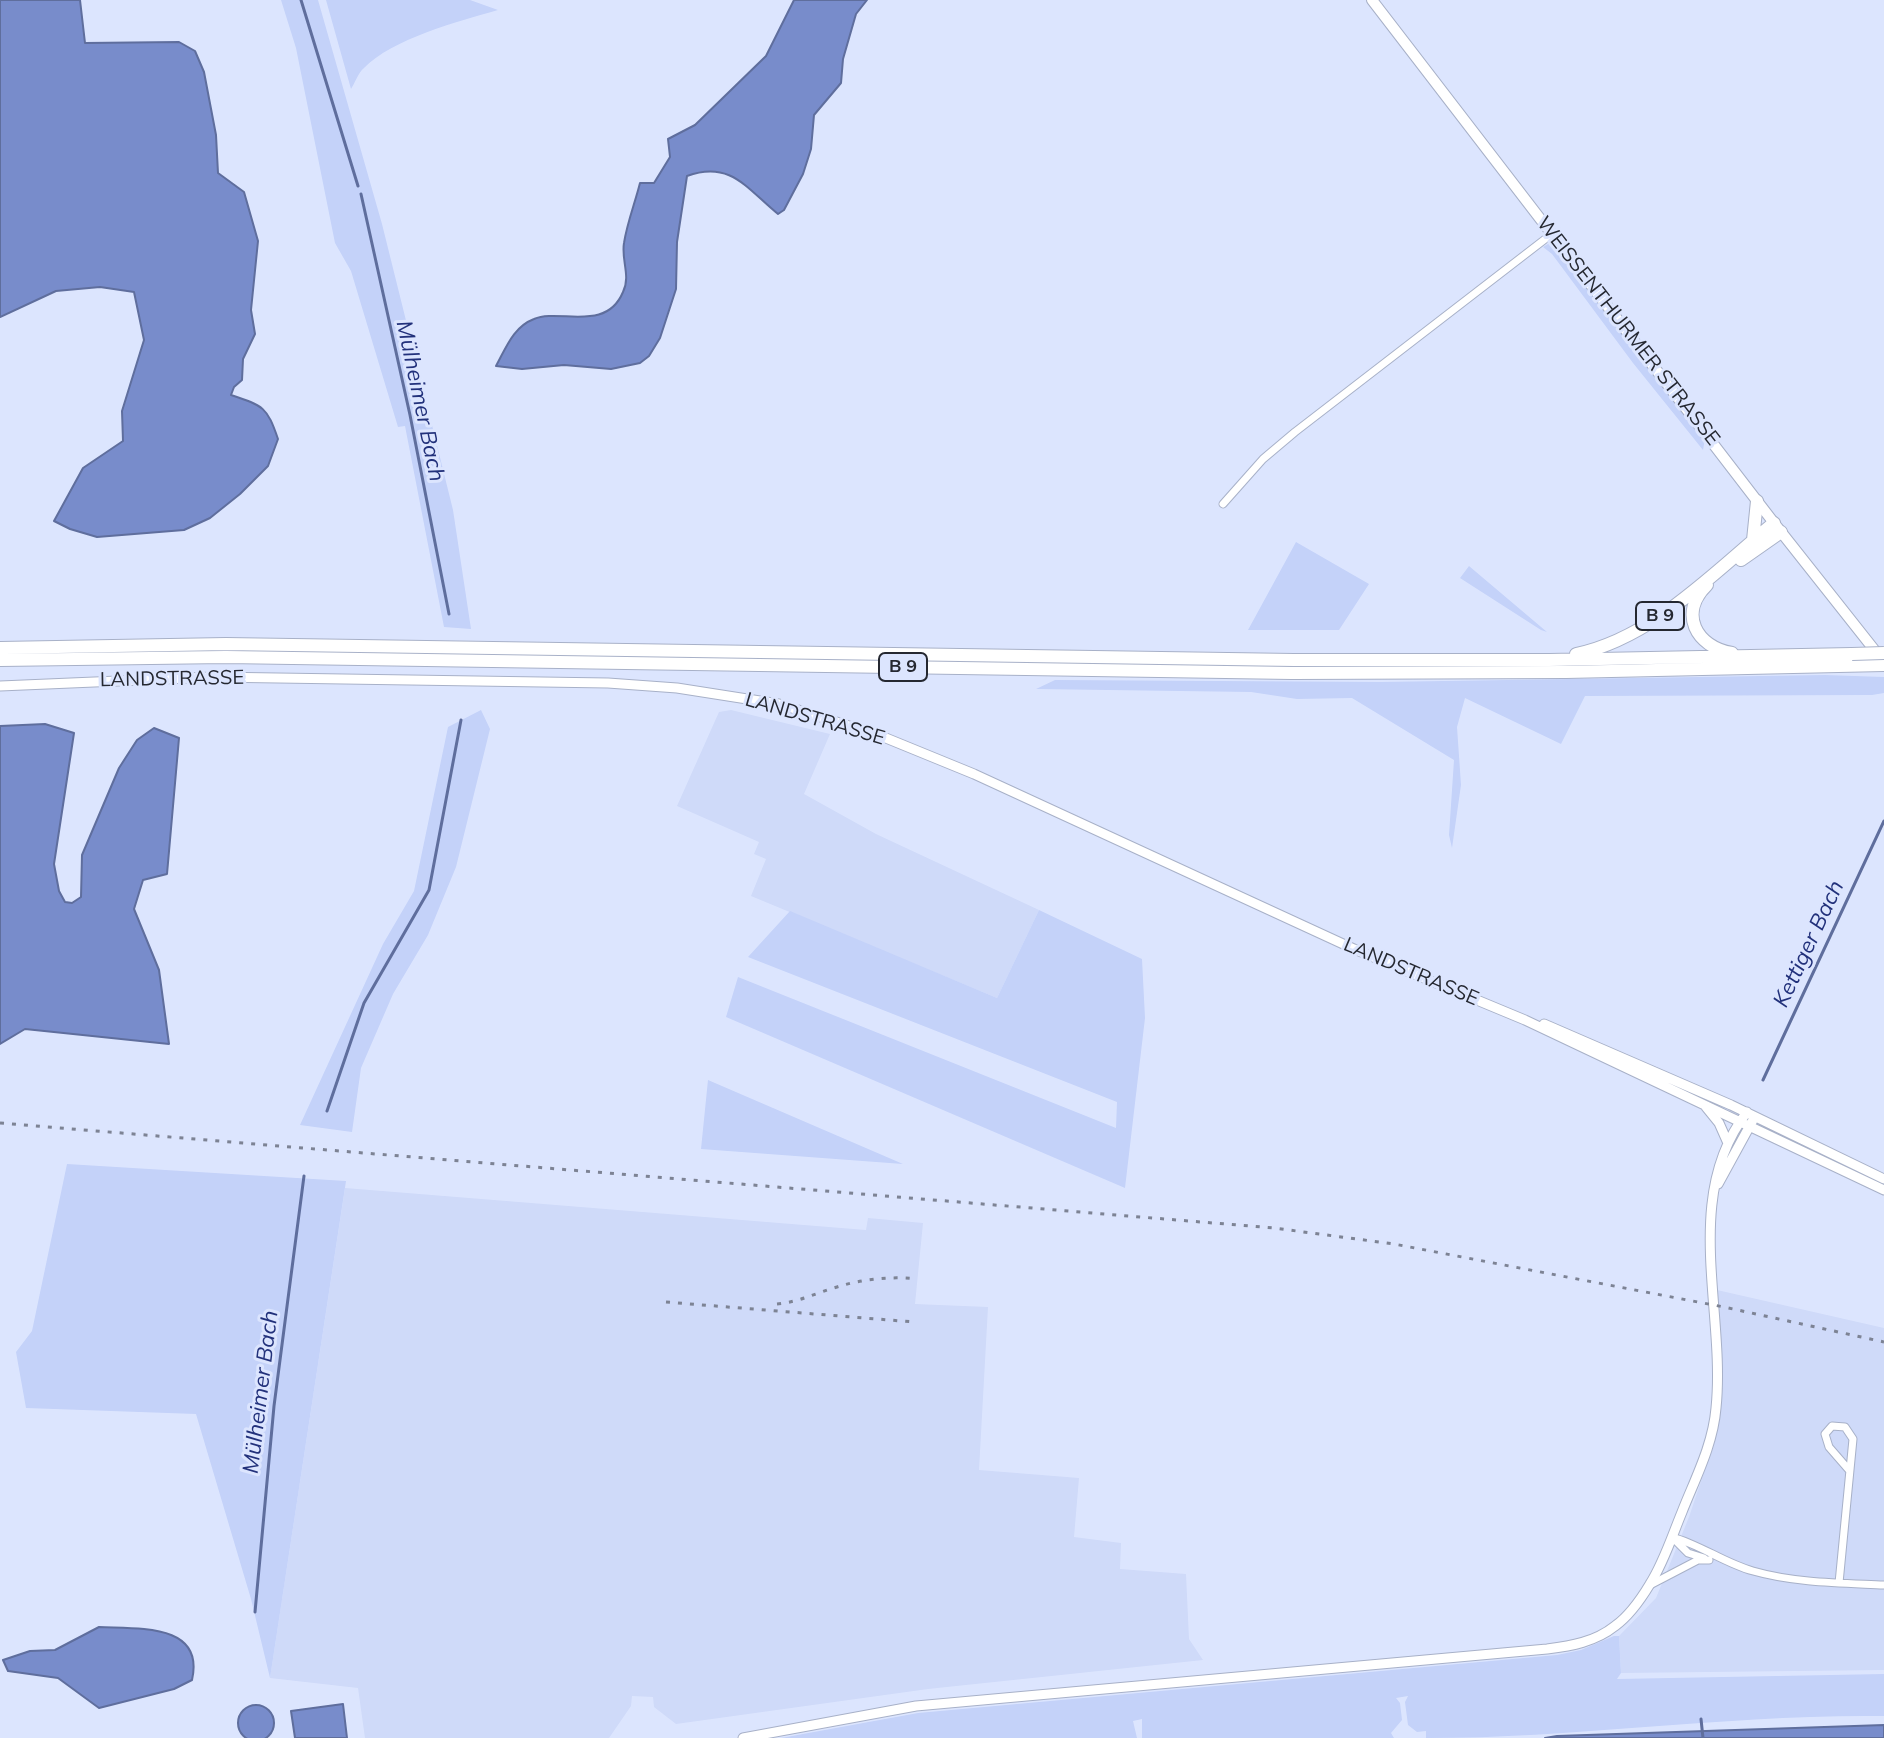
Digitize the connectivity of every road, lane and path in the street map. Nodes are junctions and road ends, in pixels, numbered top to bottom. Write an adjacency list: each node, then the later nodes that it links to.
1 (1372, 0): 2 (main road, WEISSENTHURMER STRASSE)
2 (1553, 233): 3 (main road, WEISSENTHURMER STRASSE); 4 (street)
3 (1757, 501): 5 (main road, WEISSENTHURMER STRASSE); 6 (highway)
4 (1223, 504)
5 (1778, 528): 6 (highway, B 9); 9 (highway, B 9); 12 (main road, WEISSENTHURMER STRASSE)
6 (1753, 540): 11 (highway, B 9)
7 (0, 648): 11 (highway, B 9)
8 (1884, 653): 9 (highway, B 9, bridge)
9 (1755, 657): 11 (highway, B 9)
10 (0, 660): 12 (highway, B 9)
11 (1549, 660)
12 (1884, 663)
13 (0, 686): 14 (street, LANDSTRASSE)
14 (1525, 1020): 15 (street); 16 (street)
15 (1700, 1102): 16 (street); 17 (street)
16 (1748, 1118): 17 (street); 18 (street); 19 (street); 20 (street)
17 (1727, 1141): 19 (street)
18 (1884, 1179)
19 (1716, 1187): 22 (street)
20 (1884, 1190)
21 (1849, 1470): 21 (street); 25 (street)
22 (1672, 1537): 23 (street); 24 (street); 26 (street)
23 (1709, 1560): 24 (street); 26 (street)
24 (1722, 1561): 25 (street)
25 (1839, 1583): 27 (street)
26 (1650, 1585): 28 (street)
27 (1884, 1585)
28 (743, 1738)

